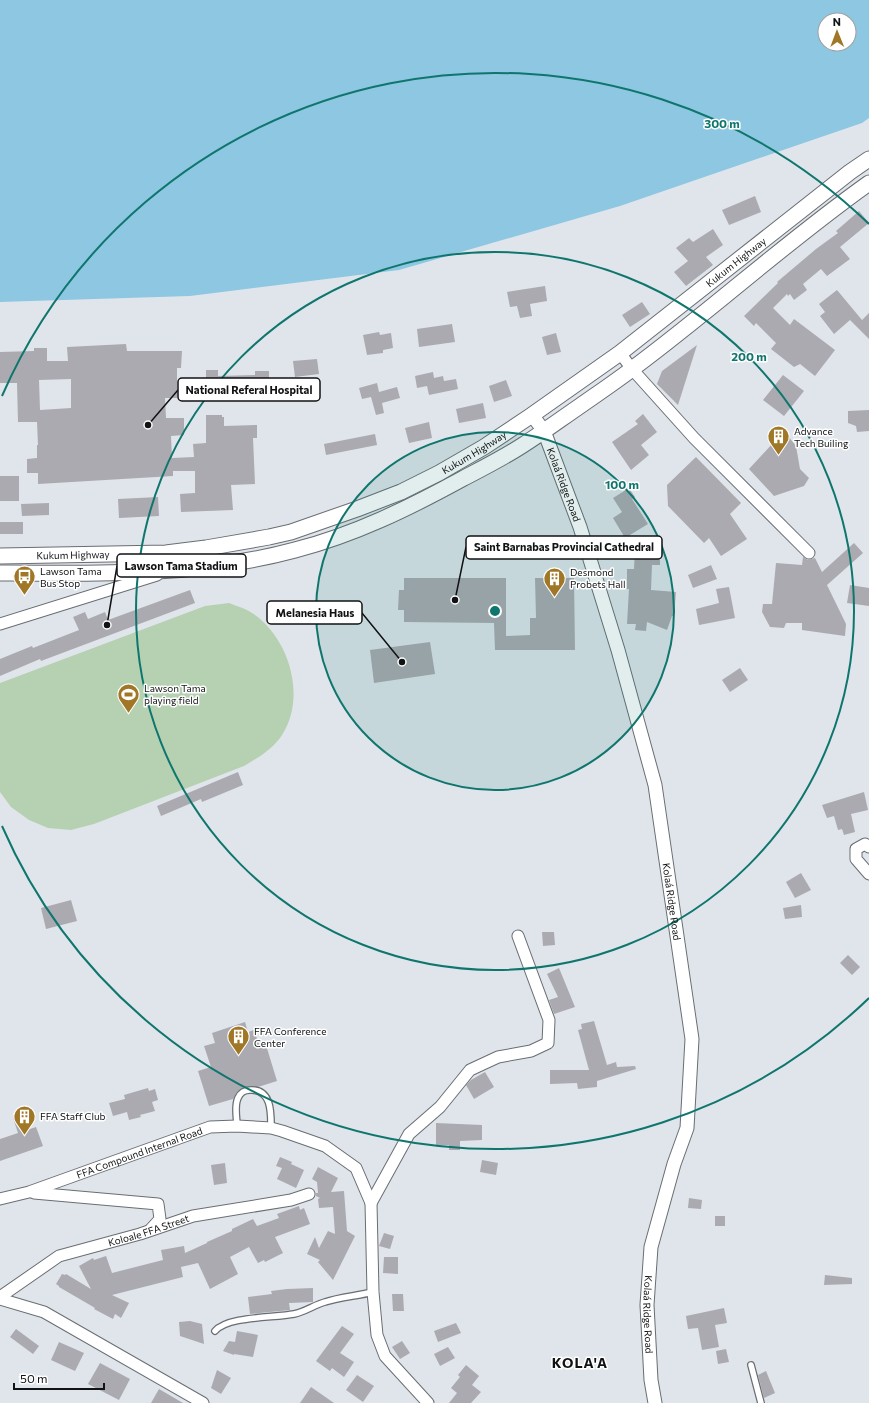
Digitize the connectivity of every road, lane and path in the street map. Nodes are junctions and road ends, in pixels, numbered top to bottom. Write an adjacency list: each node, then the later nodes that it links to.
1 (869, 160): 3 (main road, Kukum Highway)
2 (869, 183): 4 (main road, Kukum Highway)
3 (620, 353): 4 (street); 5 (main road, Kukum Highway)
4 (632, 369): 6 (main road, Kukum Highway); 7 (street)
5 (532, 415): 6 (street, Kolaá Ridge Road); 8 (main road, Kukum Highway)
6 (544, 431): 9 (main road, Kukum Highway); 28 (street, Kolaá Ridge Road)
7 (809, 553)
8 (0, 556)
9 (171, 570): 10 (main road, Kukum Highway); 11 (street)
10 (0, 573)
11 (0, 624)
12 (869, 847): 13 (street)
13 (869, 874)
14 (518, 936): 20 (street)
15 (237, 1126): 16 (street, FFA Compound Internal Road); 16 (lane); 17 (street, FFA Compound Internal Road)
16 (271, 1128): 20 (street, FFA Compound Internal Road)
17 (29, 1192): 19 (street, FFA Compound Internal Road); 21 (street)
18 (309, 1194): 21 (street, Koloale FFA Street)
19 (0, 1199)
20 (371, 1203): 22 (street)
21 (150, 1230): 23 (street, Koloale FFA Street)
22 (373, 1292): 24 (lane); 27 (street)
23 (0, 1298): 26 (street)
24 (215, 1332)
25 (751, 1365): 29 (lane)
26 (203, 1403)
27 (428, 1403)
28 (655, 1403)
29 (761, 1403)

